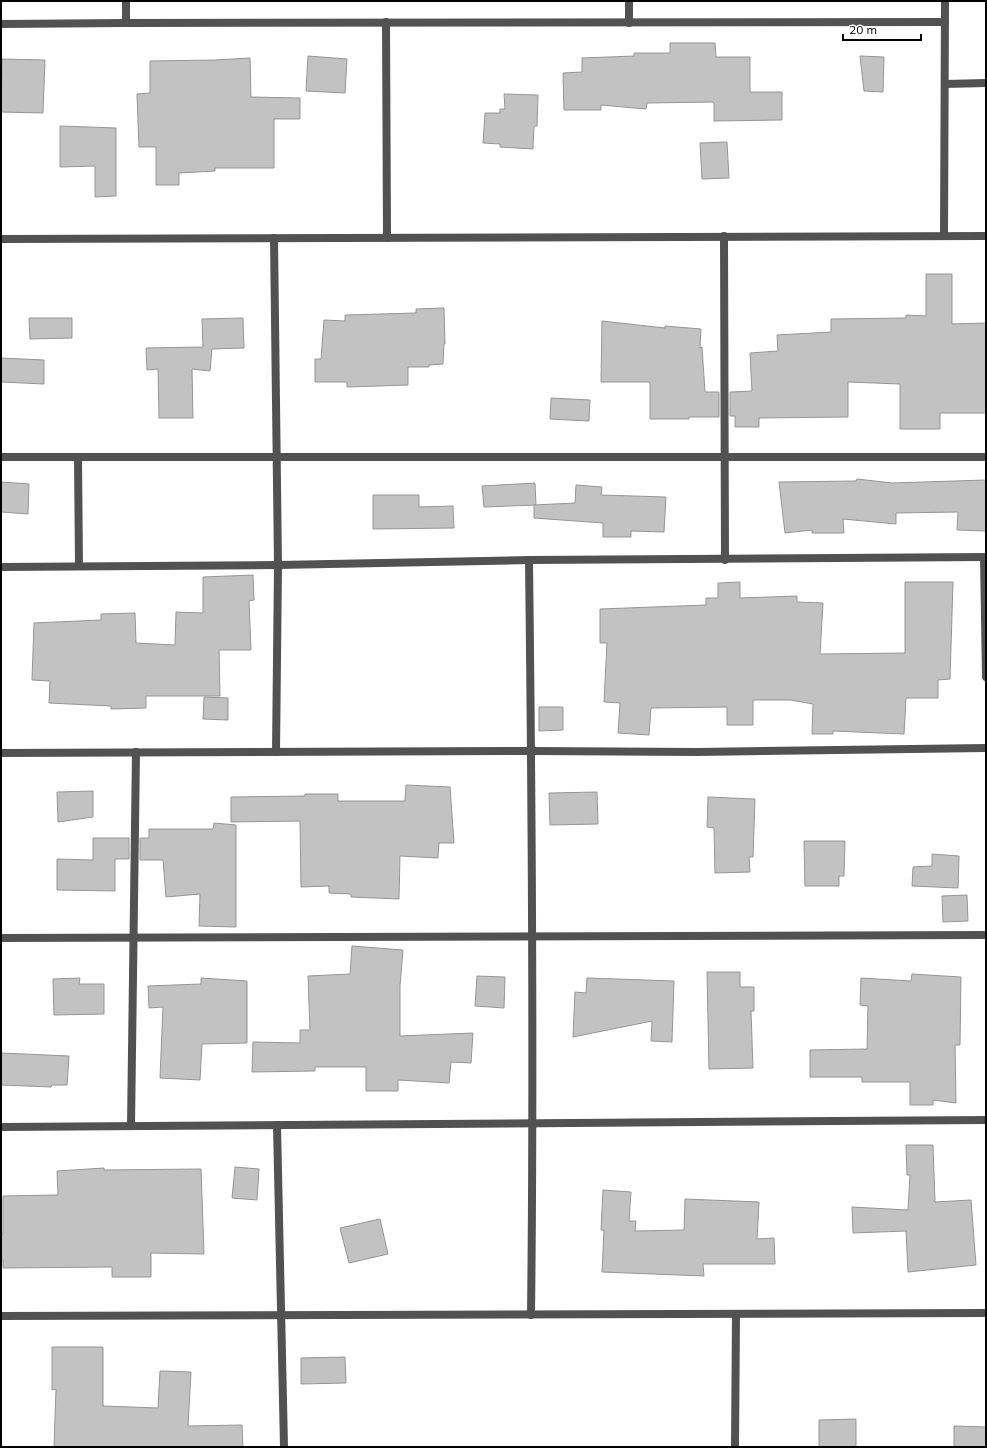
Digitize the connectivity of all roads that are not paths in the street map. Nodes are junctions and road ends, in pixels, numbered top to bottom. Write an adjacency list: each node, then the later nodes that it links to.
1 (126, 1): 6 (street)
2 (629, 1): 7 (street)
3 (945, 1): 5 (street)
4 (386, 22): 6 (street); 7 (street); 15 (street)
5 (945, 22): 7 (street); 10 (street)
6 (126, 23): 8 (street)
7 (629, 23)
8 (1, 24)
9 (986, 83): 10 (street)
10 (945, 84): 12 (street)
11 (724, 236): 12 (street); 15 (street); 19 (street)
12 (944, 236): 13 (street)
13 (986, 236)
14 (274, 238): 15 (street); 16 (street); 18 (street)
15 (387, 238)
16 (1, 239)
17 (78, 457): 18 (street); 21 (street); 26 (street)
18 (277, 457): 19 (street); 25 (street)
19 (724, 457): 20 (street); 24 (street)
20 (986, 457)
21 (1, 458)
22 (985, 557): 24 (street); 28 (street)
23 (529, 560): 24 (street); 25 (street); 30 (street)
24 (725, 560)
25 (278, 564): 26 (street); 32 (street)
26 (79, 566): 27 (street)
27 (1, 567)
28 (986, 677)
29 (986, 748): 30 (street)
30 (532, 751): 32 (street); 35 (street)
31 (136, 752): 32 (street); 33 (street); 37 (street)
32 (276, 752)
33 (1, 754)
34 (986, 935): 35 (street)
35 (532, 936): 37 (street); 39 (street)
36 (1, 938): 37 (street)
37 (133, 938): 41 (street)
38 (986, 1120): 39 (street)
39 (533, 1124): 40 (street); 44 (street)
40 (277, 1125): 41 (street); 46 (street)
41 (131, 1126): 42 (street)
42 (1, 1127)
43 (986, 1313): 45 (street)
44 (531, 1314): 45 (street); 46 (street)
45 (736, 1314): 49 (street)
46 (281, 1315): 47 (street); 48 (street)
47 (1, 1316)
48 (284, 1447)
49 (735, 1447)

